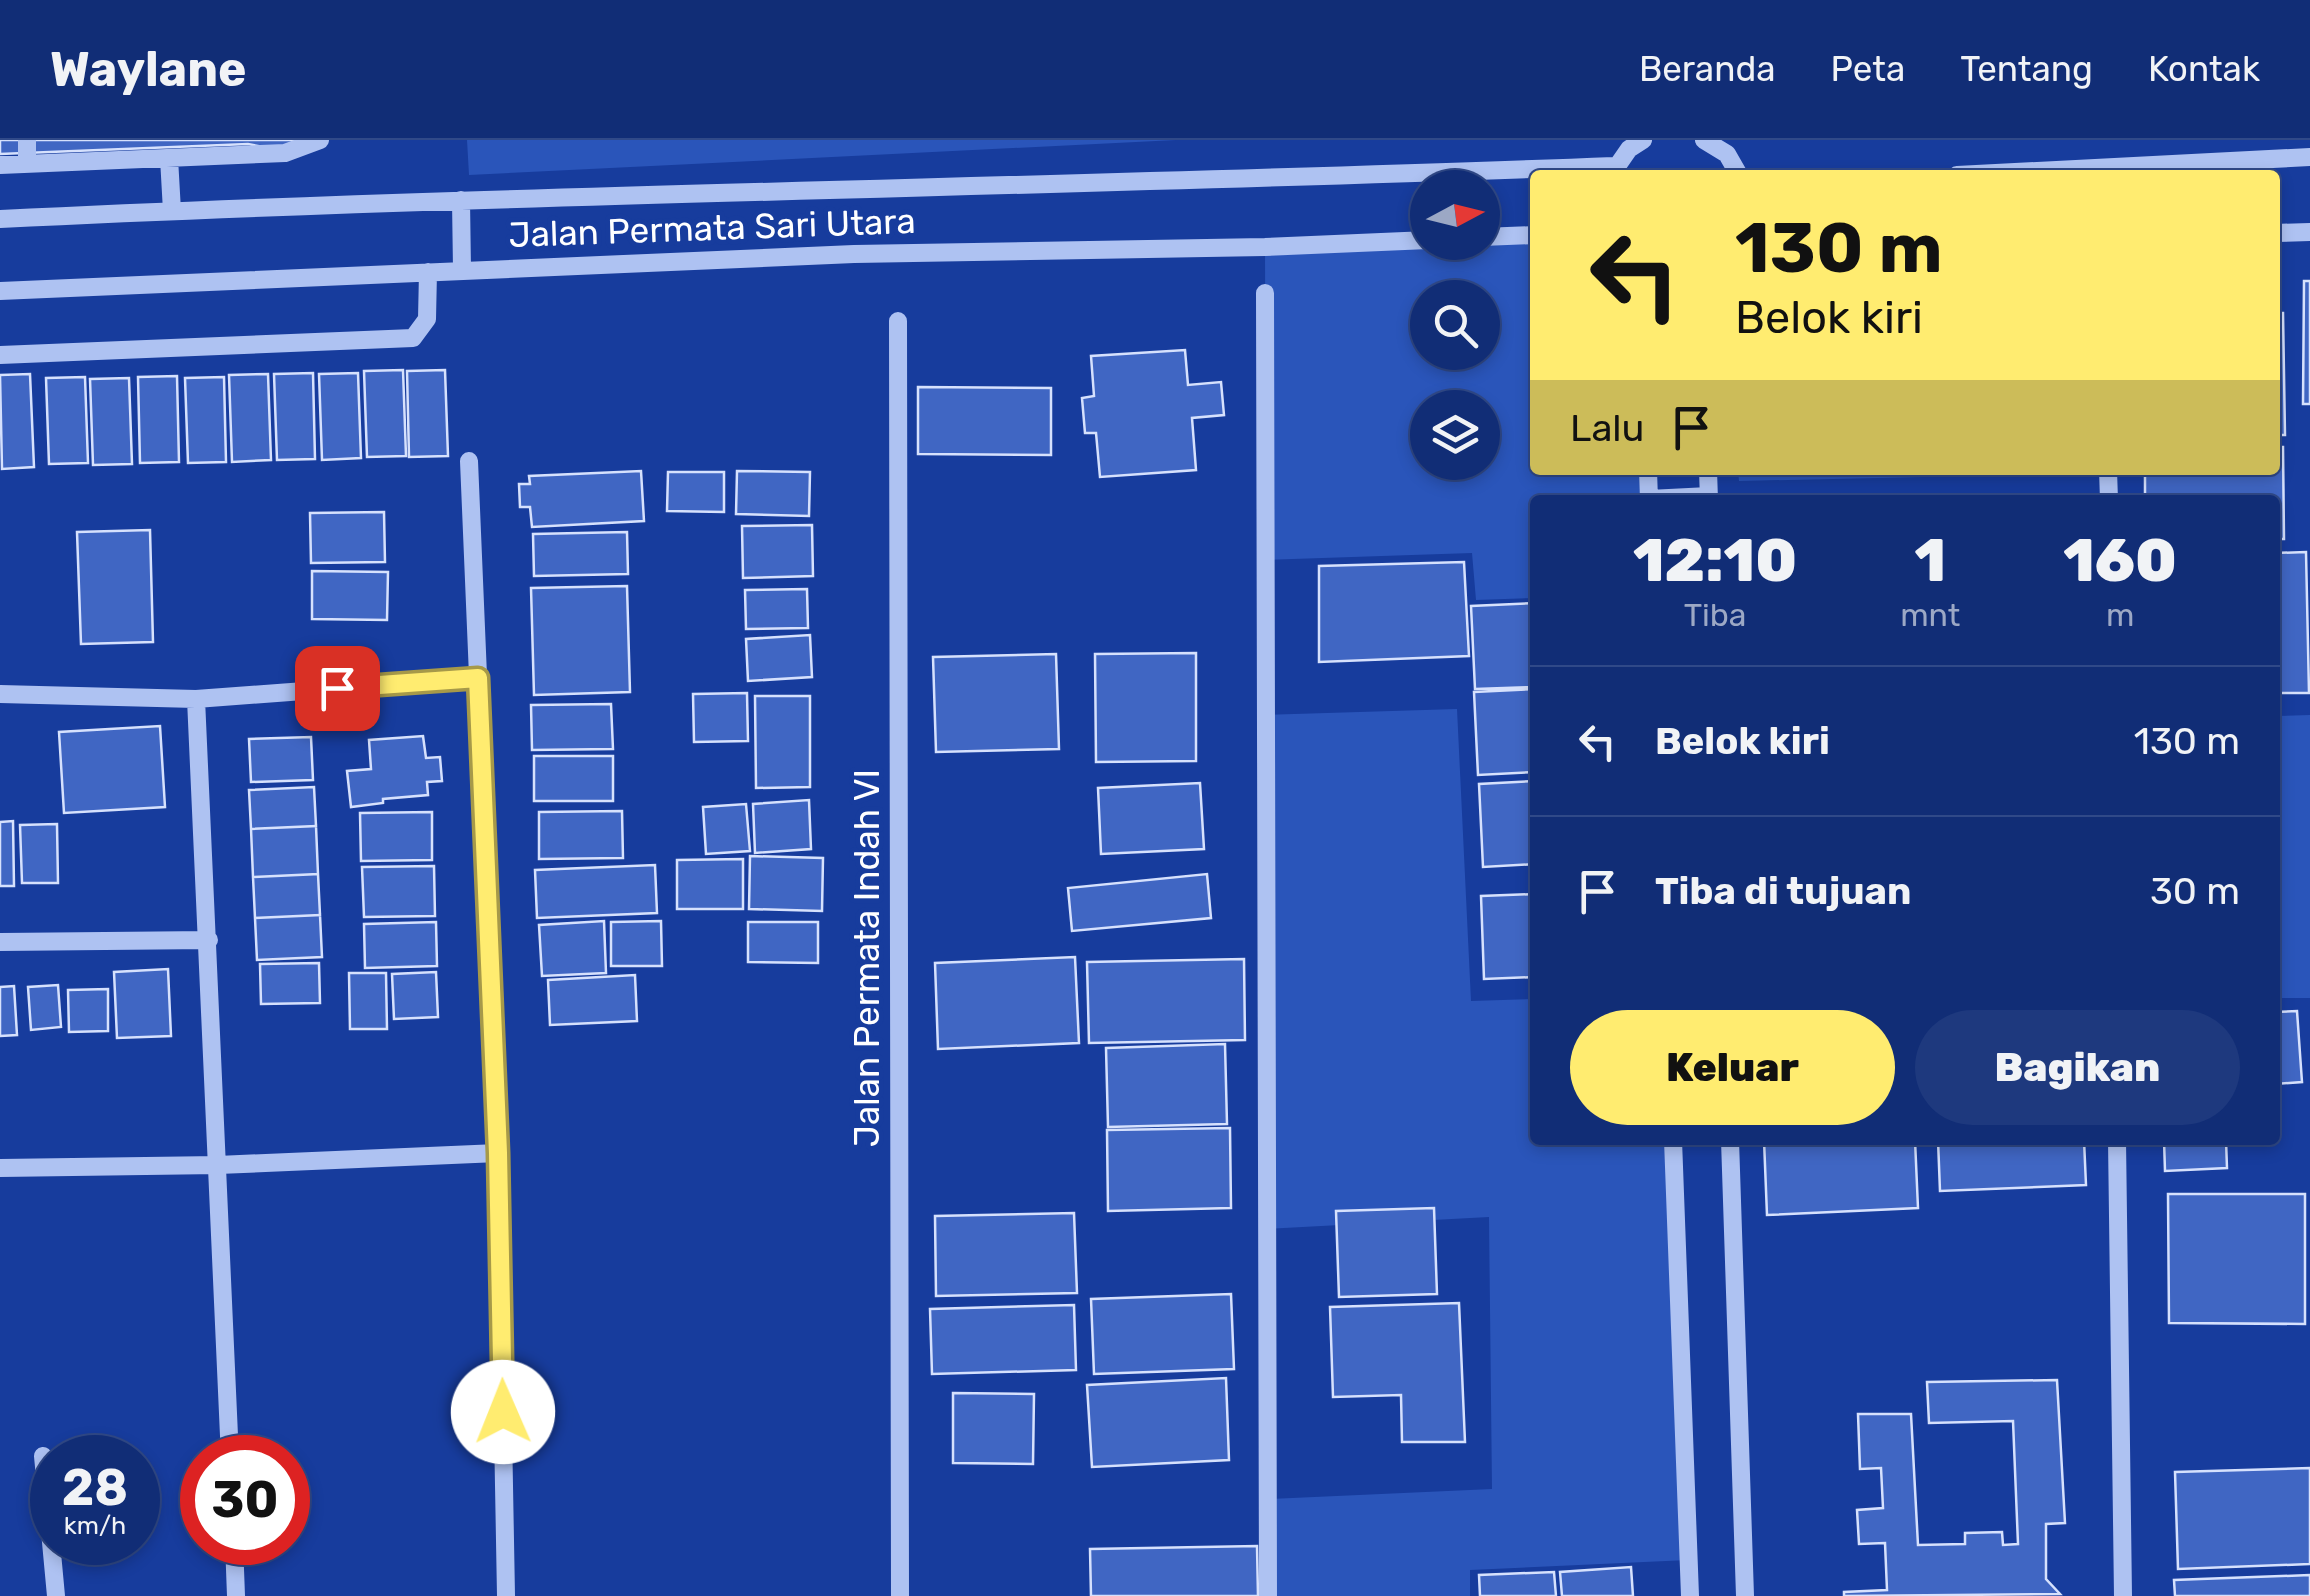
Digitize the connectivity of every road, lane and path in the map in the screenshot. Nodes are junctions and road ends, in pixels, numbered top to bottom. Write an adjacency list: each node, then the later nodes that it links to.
1 (28, 140): 9 (street)
2 (90, 140): 8 (street)
3 (320, 140): 7 (street)
4 (1644, 140): 11 (street)
5 (1704, 140): 12 (street)
6 (2310, 157): 13 (street)
7 (170, 158): 8 (street); 16 (street)
8 (90, 162): 9 (street)
9 (28, 164): 10 (street)
10 (0, 165)
11 (1613, 170)
12 (1737, 170)
13 (2055, 170)
14 (1530, 173): 15 (street, Jalan Permata Sari Utara)
15 (461, 200): 16 (street, Jalan Permata Sari Utara); 23 (street)
16 (172, 211): 17 (street, Jalan Permata Sari Utara)
17 (0, 219)
18 (2310, 232): 19 (street)
19 (2280, 234)
20 (1530, 235): 21 (street)
21 (1500, 236)
22 (1410, 241): 23 (street, Jalan Permata Sari Utara)
23 (462, 270): 24 (street, Jalan Permata Sari Utara)
24 (428, 272): 25 (street, Jalan Permata Sari Utara); 28 (street)
25 (0, 291)
26 (1265, 292): 48 (street)
27 (898, 321): 47 (street, Jalan Permata Indah VI)
28 (0, 355)
29 (470, 461): 30 (street)
30 (478, 678): 32 (street); 38 (street)
31 (0, 694): 32 (street)
32 (196, 698): 33 (street)
33 (209, 940): 34 (street); 39 (street)
34 (0, 942)
35 (1672, 1145): 49 (street)
36 (1730, 1145): 50 (street)
37 (2117, 1145): 51 (street)
38 (498, 1153): 39 (street); 46 (street)
39 (218, 1165): 40 (street); 41 (street)
40 (0, 1168)
41 (229, 1435)
42 (53, 1565): 44 (street)
43 (235, 1565): 45 (street)
44 (56, 1596)
45 (236, 1596)
46 (506, 1596)
47 (900, 1596)
48 (1268, 1596)
49 (1690, 1596)
50 (1745, 1596)
51 (2123, 1596)

